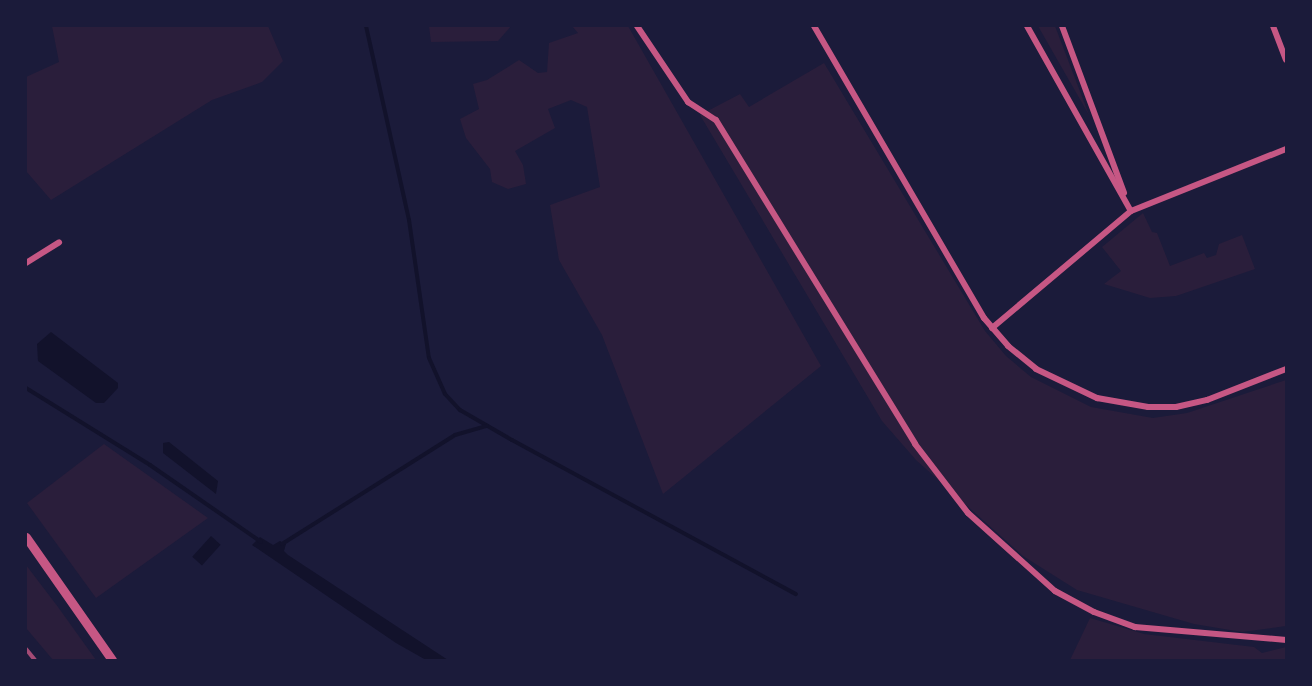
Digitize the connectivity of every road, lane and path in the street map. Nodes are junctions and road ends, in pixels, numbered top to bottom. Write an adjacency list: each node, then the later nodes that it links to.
1 (637, 26): 14 (street)
2 (814, 26): 11 (street)
3 (1027, 26): 8 (street)
4 (1062, 26): 8 (street)
5 (1273, 26): 6 (street)
6 (1287, 60)
7 (1287, 149): 8 (street)
8 (1131, 211): 11 (street)
9 (59, 242): 10 (street)
10 (26, 263)
11 (992, 327): 12 (street)
12 (1287, 369)
13 (26, 537): 15 (street)
14 (1287, 640)
15 (112, 660)

